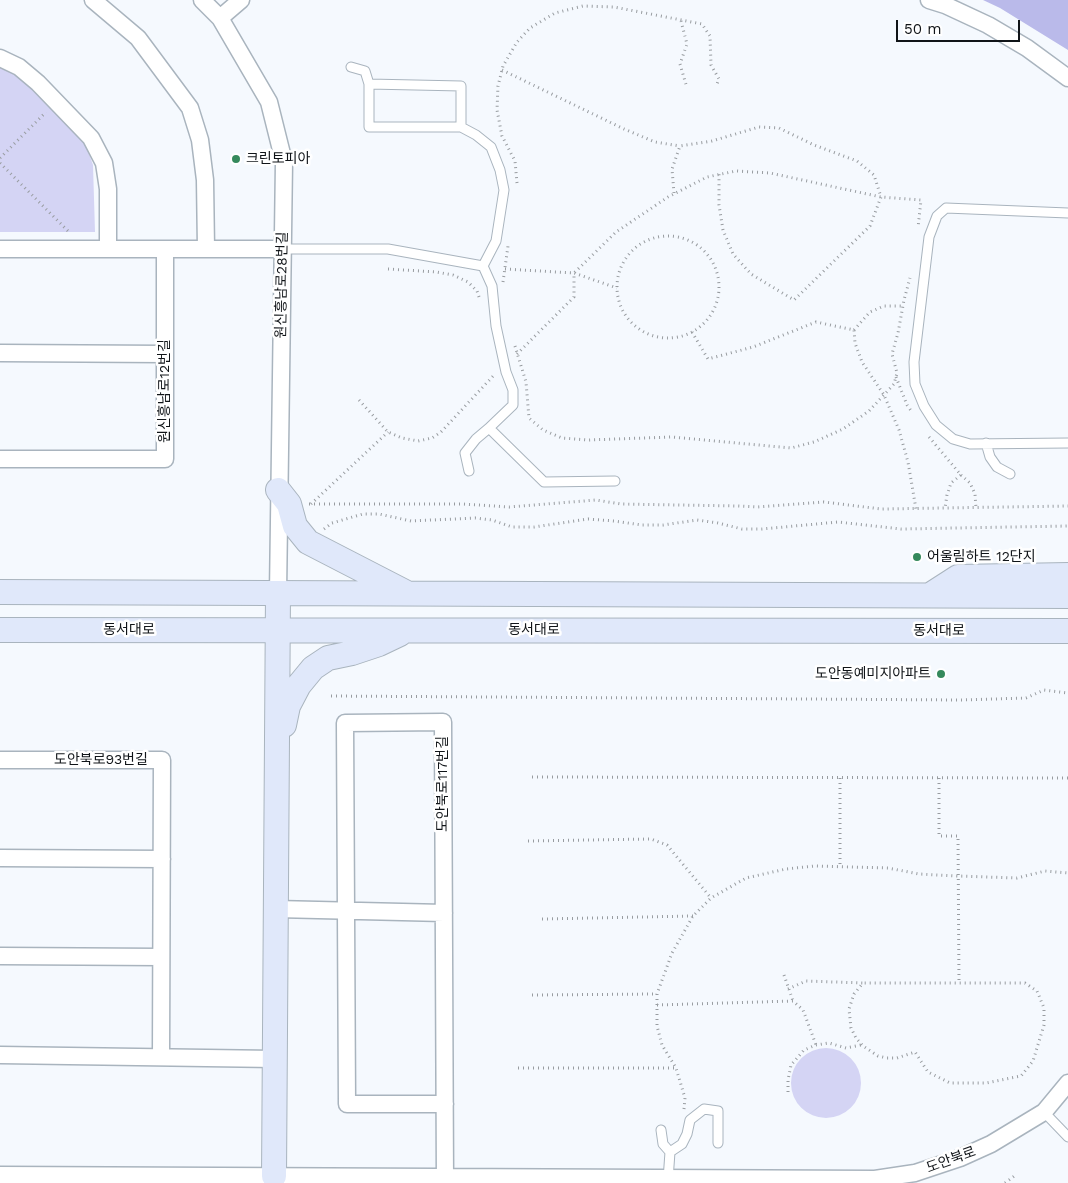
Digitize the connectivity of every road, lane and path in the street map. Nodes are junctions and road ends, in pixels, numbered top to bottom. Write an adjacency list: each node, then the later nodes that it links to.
1 (93, 0): 30 (street)
2 (202, 0): 5 (street, 원신흥남로28번길)
3 (240, 0): 5 (street)
4 (929, 0): 10 (street)
5 (220, 18): 31 (street, 원신흥남로28번길)
6 (682, 20): 9 (path); 12 (path); 13 (path)
7 (0, 58): 28 (street)
8 (351, 67): 11 (lane)
9 (502, 70): 16 (path); 20 (path)
10 (1068, 78)
11 (369, 84): 15 (lane); 15 (lane)
12 (717, 84)
13 (688, 88)
14 (46, 112): 17 (path)
15 (461, 127): 32 (lane)
16 (680, 146): 21 (path); 22 (path)
17 (0, 158)
18 (0, 163): 24 (path)
19 (719, 174): 21 (path); 22 (path); 22 (path)
20 (517, 187)
21 (674, 193): 35 (path)
22 (881, 196): 25 (path)
23 (1068, 214): 55 (lane)
24 (72, 235)
25 (918, 235)
26 (508, 243): 34 (path)
27 (0, 249): 28 (street)
28 (108, 249): 29 (street)
29 (165, 249): 30 (street); 45 (street, 원신흥남로12번길)
30 (206, 249): 31 (street)
31 (282, 249): 32 (lane); 62 (street, 원신흥남로28번길)
32 (483, 266): 52 (lane)
33 (388, 269): 39 (path)
34 (505, 269): 35 (path); 38 (path)
35 (574, 273): 37 (path); 46 (path)
36 (910, 277): 40 (path)
37 (617, 288): 42 (path); 42 (path)
38 (502, 290)
39 (482, 304)
40 (903, 306): 41 (path); 48 (path)
41 (854, 330): 42 (path); 49 (path)
42 (692, 332)
43 (514, 345): 46 (path)
44 (0, 353): 45 (street)
45 (165, 354): 57 (street, 원신흥남로12번길)
46 (517, 354): 49 (path)
47 (493, 367): 53 (path)
48 (896, 377): 49 (path); 51 (path)
49 (884, 395): 66 (path)
50 (359, 400): 53 (path)
51 (916, 418)
52 (489, 428): 58 (lane); 61 (lane)
53 (388, 432): 62 (path)
54 (924, 432): 60 (path)
55 (986, 443): 56 (lane); 59 (lane)
56 (1068, 443)
57 (0, 458)
58 (469, 471)
59 (1010, 474)
60 (960, 475): 64 (path); 65 (path)
61 (615, 481)
62 (293, 500): 66 (path); 68 (street); 71 (street, 원신흥남로28번길)
63 (1068, 506): 65 (path)
64 (946, 508): 65 (path); 66 (path)
65 (976, 508)
66 (916, 509)
67 (1068, 526): 68 (path)
68 (308, 542): 72 (street)
69 (1068, 575): 73 (street)
70 (0, 592): 71 (street)
71 (278, 593): 72 (street); 77 (street)
72 (408, 594): 73 (street)
73 (930, 596): 74 (street)
74 (1068, 596)
75 (0, 630): 77 (street, 동서대로)
76 (408, 630): 77 (street, 동서대로); 78 (street, 동서대로); 83 (street)
77 (278, 631): 83 (street)
78 (928, 631): 79 (street, 동서대로); 80 (street)
79 (1068, 631)
80 (1068, 645)
81 (1068, 693): 82 (path)
82 (331, 696)
83 (277, 756): 96 (street)
84 (0, 760): 91 (street, 도안북로93번길)
85 (532, 778): 86 (path)
86 (840, 778): 87 (path); 92 (path)
87 (939, 778): 88 (path); 94 (path)
88 (1068, 778)
89 (528, 841): 95 (path)
90 (0, 858): 91 (street)
91 (162, 860): 102 (street, 도안북로93번길)
92 (840, 866): 94 (path); 95 (path)
93 (1068, 873): 94 (path)
94 (958, 876): 105 (path)
95 (711, 898): 99 (path)
96 (276, 909): 97 (street); 115 (street)
97 (346, 910): 98 (street); 98 (street, 도안북로117번길); 120 (street, 도안북로117번길)
98 (444, 913): 120 (street, 도안북로117번길)
99 (693, 916): 100 (path); 107 (path)
100 (542, 919)
101 (0, 956): 102 (street)
102 (161, 957): 114 (street, 도안북로93번길)
103 (784, 975): 106 (path)
104 (863, 983): 105 (path); 106 (path); 112 (path)
105 (958, 983): 112 (path)
106 (788, 989): 109 (path)
107 (657, 994): 108 (path); 110 (path)
108 (532, 995)
109 (793, 1001): 110 (path); 111 (path)
110 (657, 1005): 117 (path)
111 (816, 1044): 112 (path); 119 (path)
112 (861, 1044)
113 (0, 1055): 114 (street)
114 (161, 1057): 115 (street)
115 (275, 1058): 129 (street)
116 (518, 1068): 117 (path)
117 (676, 1068): 121 (path)
118 (1068, 1082): 122 (street, 도안북로)
119 (788, 1092)
120 (444, 1104): 130 (street, 도안북로117번길)
121 (684, 1112)
122 (1044, 1112): 124 (lane); 132 (street, 도안북로)
123 (661, 1130): 126 (lane)
124 (1068, 1137)
125 (718, 1143): 126 (lane)
126 (670, 1152): 131 (lane)
127 (1017, 1174): 133 (path)
128 (0, 1175): 129 (street, 도안북로)
129 (274, 1176): 130 (street, 도안북로)
130 (445, 1180): 131 (street, 도안북로)
131 (668, 1180): 132 (street, 도안북로)
132 (839, 1181)
133 (1005, 1183)

